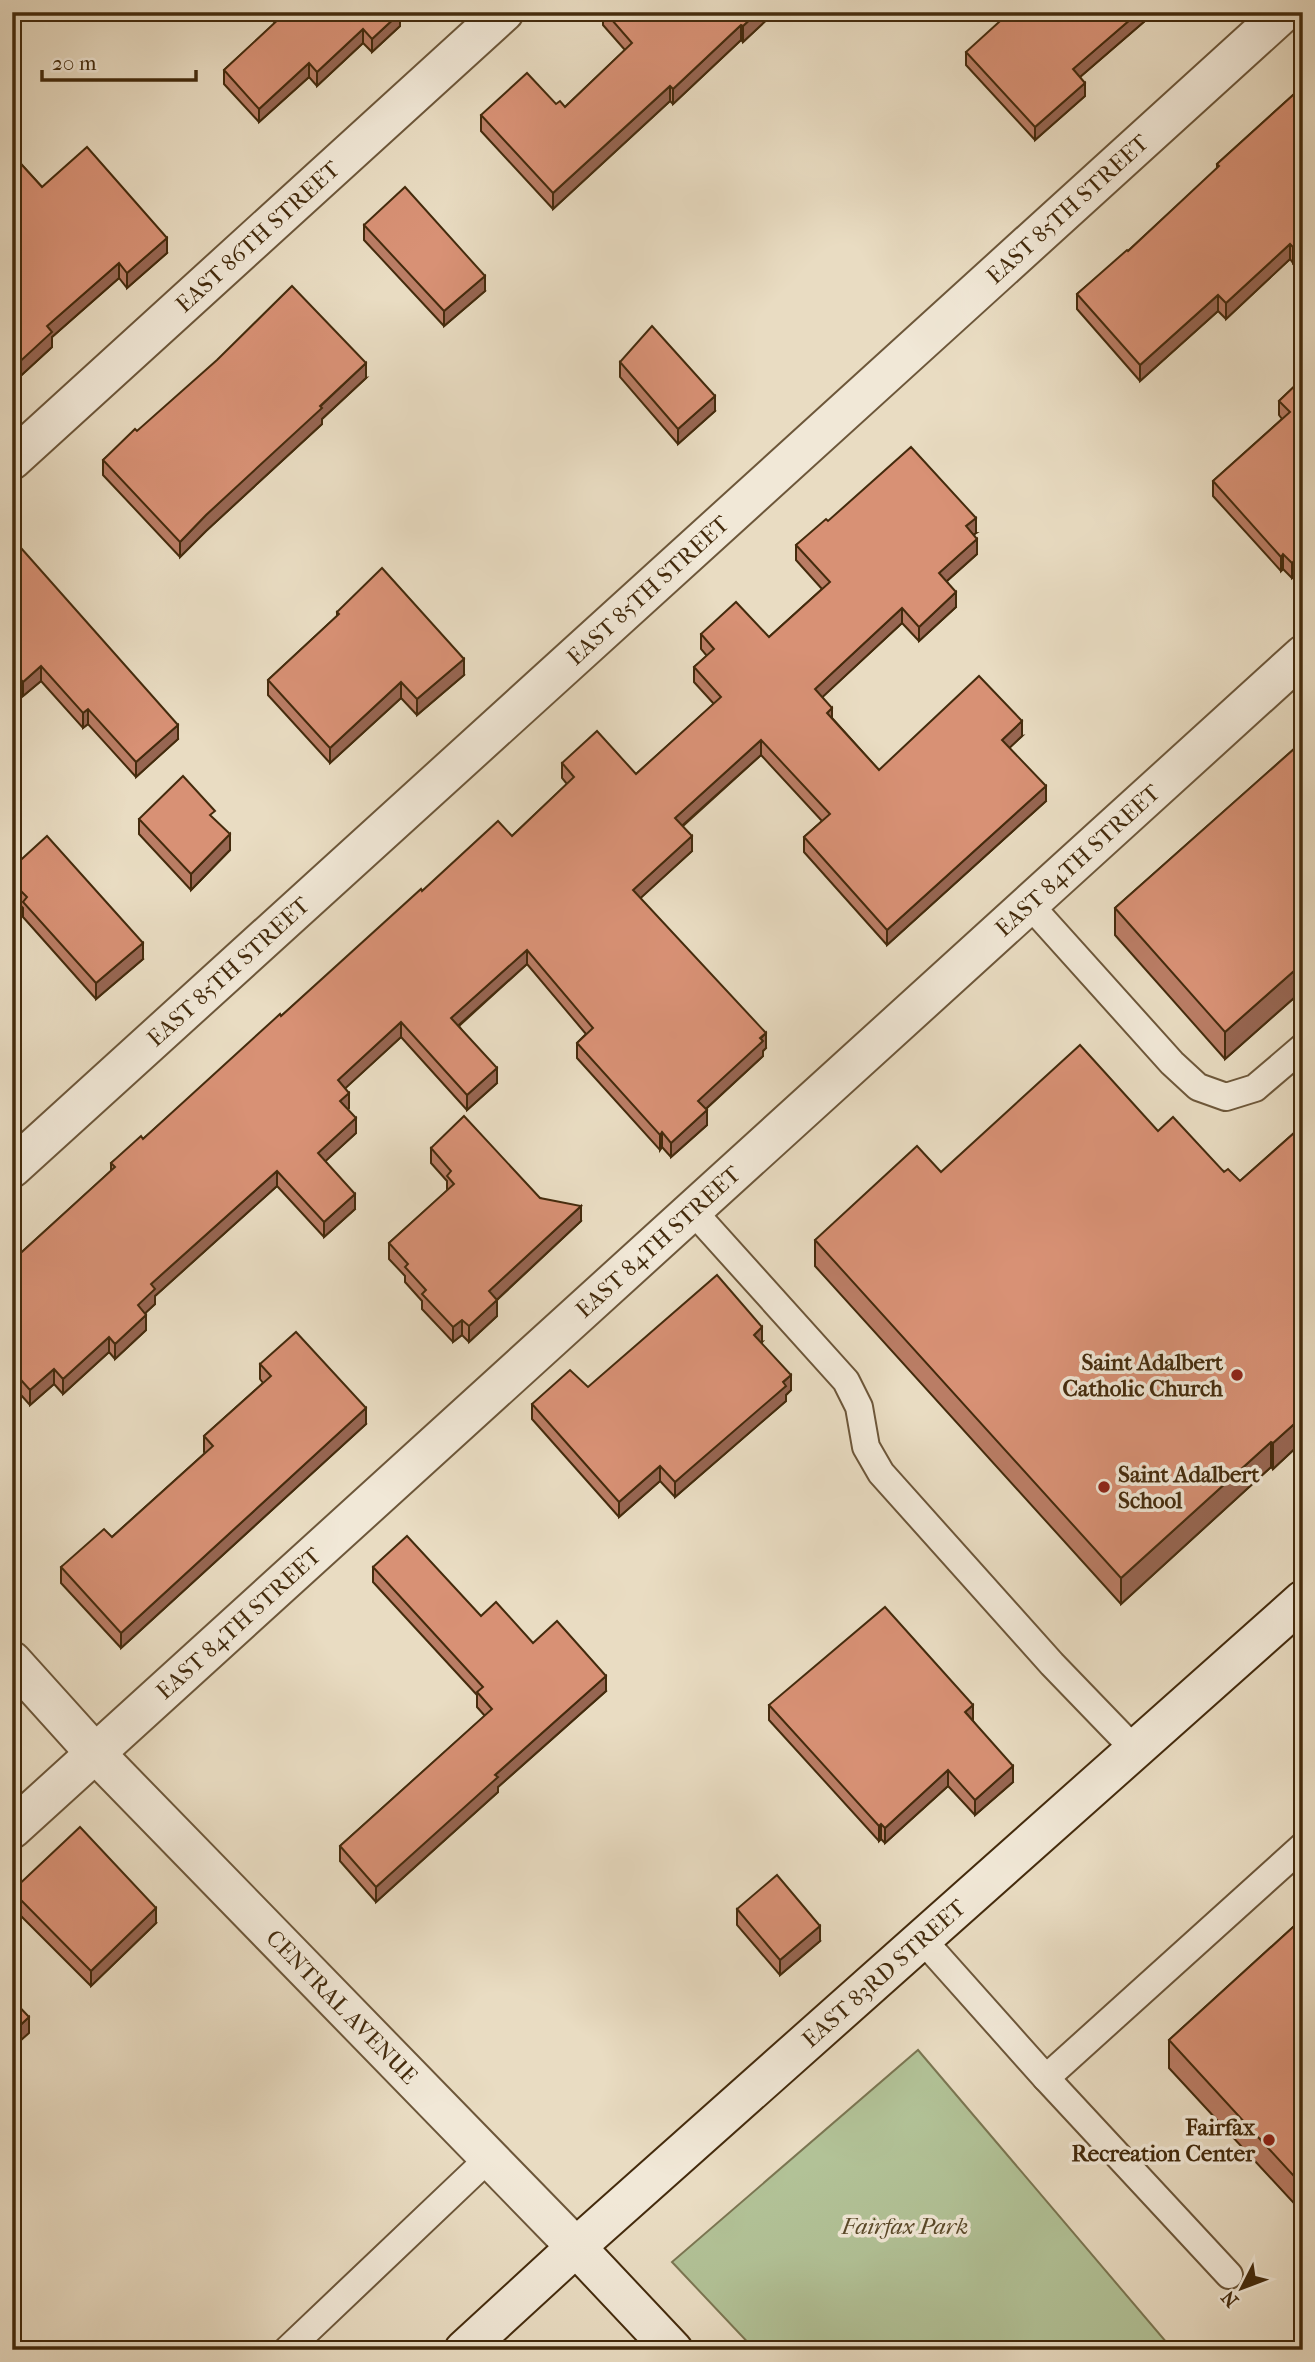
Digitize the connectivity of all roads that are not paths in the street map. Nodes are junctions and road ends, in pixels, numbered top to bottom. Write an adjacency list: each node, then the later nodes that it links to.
1 (1284, 12): 7 (street, EAST 85TH STREET)
2 (496, 15): 3 (street, EAST 86TH STREET)
3 (12, 460)
4 (1303, 655): 5 (street, EAST 84TH STREET)
5 (1029, 904): 6 (lane); 8 (street, EAST 84TH STREET)
6 (1303, 1047)
7 (12, 1168)
8 (692, 1210): 11 (lane); 12 (street, EAST 84TH STREET)
9 (1303, 1600): 11 (street, EAST 83RD STREET)
10 (12, 1661): 12 (street, CENTRAL AVENUE)
11 (1135, 1749): 15 (street, EAST 83RD STREET)
12 (95, 1753): 13 (street, EAST 84TH STREET); 17 (street, CENTRAL AVENUE)
13 (12, 1829)
14 (1303, 1846): 16 (lane)
15 (922, 1939): 16 (lane); 18 (street, EAST 83RD STREET)
16 (1046, 2078): 19 (lane)
17 (489, 2158): 18 (street, CENTRAL AVENUE); 20 (lane)
18 (576, 2247): 21 (street, EAST 83RD STREET); 22 (street, CENTRAL AVENUE)
19 (1229, 2275)
20 (287, 2350)
21 (464, 2350)
22 (673, 2350)

